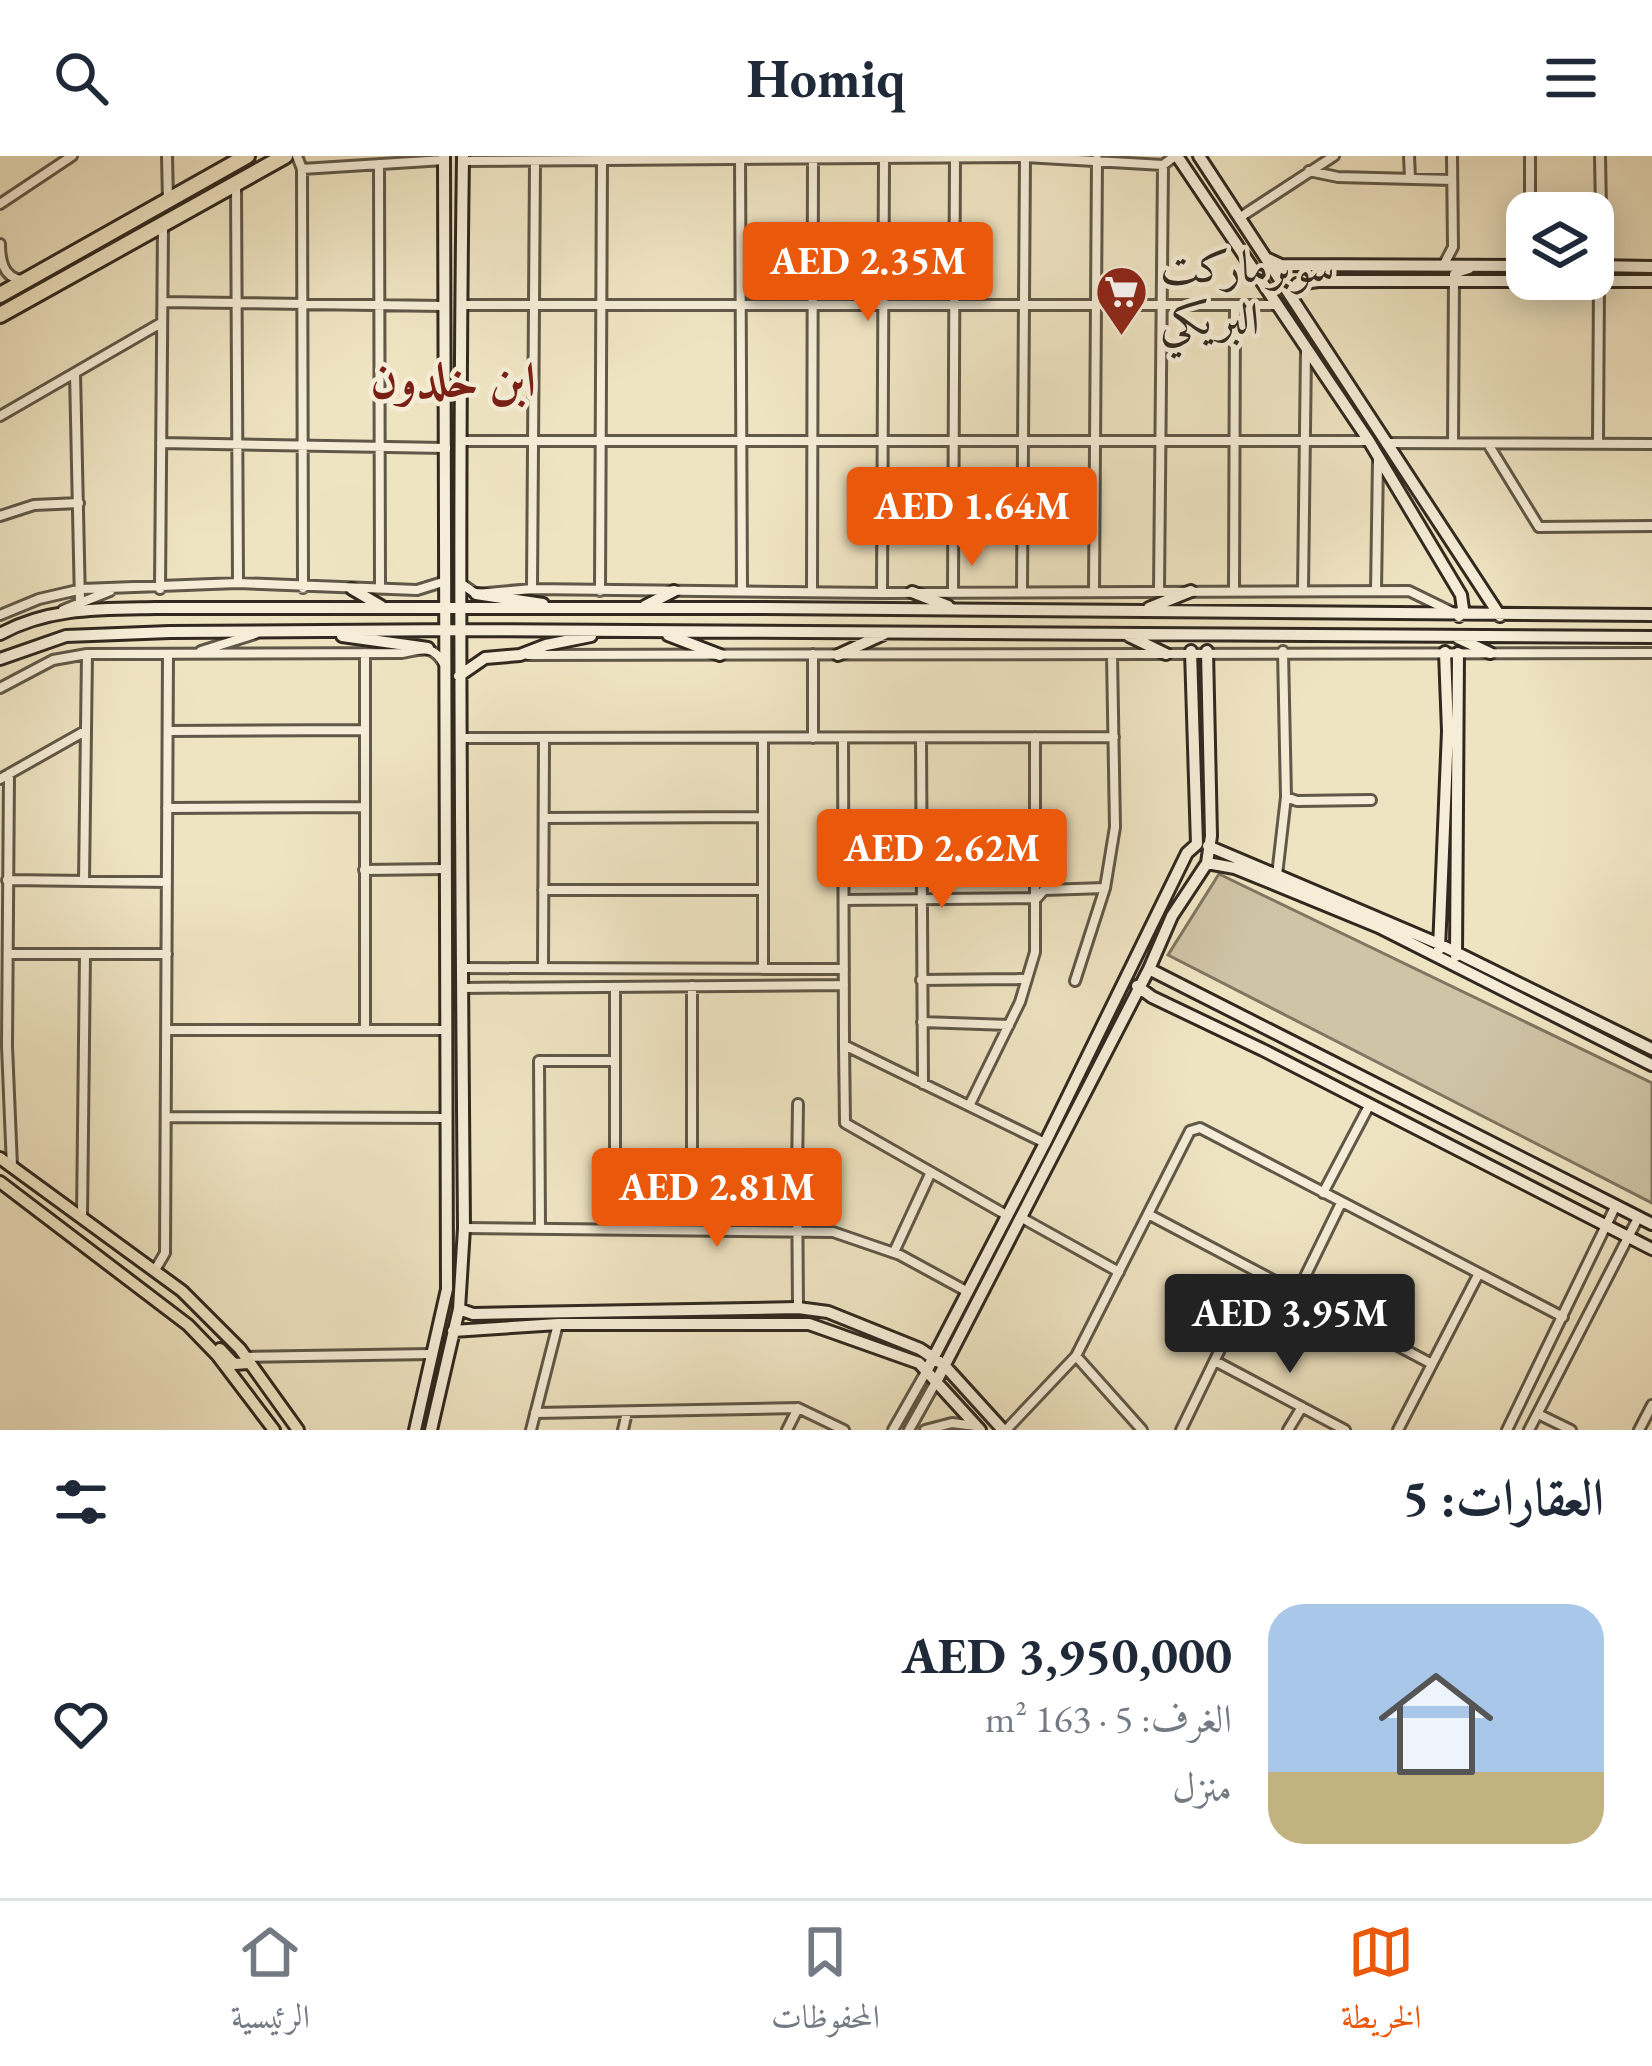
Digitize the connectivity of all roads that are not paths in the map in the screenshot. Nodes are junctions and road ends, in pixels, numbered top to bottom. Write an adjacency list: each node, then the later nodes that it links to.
1 (72, 156): 33 (street)
2 (167, 156): 32 (street)
3 (247, 156): 32 (highway)
4 (285, 156): 29 (highway)
5 (297, 156): 25 (street)
6 (955, 156): 7 (street); 16 (street); 58 (street)
7 (1025, 156): 20 (street); 59 (street)
8 (1176, 156): 24 (street); 69 (street)
9 (1199, 156): 34 (street)
10 (1334, 156): 26 (street)
11 (1409, 156): 27 (street)
12 (1452, 156): 28 (street)
13 (1530, 156): 30 (street)
14 (1600, 156): 31 (street)
15 (813, 157): 16 (street); 19 (street); 57 (street)
16 (884, 157): 61 (street)
17 (445, 158): 23 (street); 70 (street)
18 (602, 158): 19 (street); 22 (street); 64 (street)
19 (740, 158): 65 (street)
20 (1097, 158): 24 (street); 62 (street)
21 (463, 159): 22 (street); 66 (street)
22 (535, 162): 63 (street)
23 (379, 164): 25 (street); 60 (street)
24 (1162, 165): 67 (street)
25 (302, 169): 56 (street)
26 (1309, 171): 27 (street); 34 (street)
27 (1410, 178): 28 (street)
28 (1452, 179): 43 (street)
29 (236, 184): 35 (highway); 55 (street)
30 (1530, 192)
31 (1599, 192)
32 (168, 201): 45 (highway)
33 (0, 204)
34 (1239, 218): 38 (street)
35 (164, 225): 54 (street); 71 (highway)
36 (0, 244): 37 (street)
37 (0, 257): 45 (street)
38 (1268, 259): 39 (street); 51 (street)
39 (1304, 265): 43 (street); 50 (street)
40 (1506, 266): 44 (street)
41 (1614, 266): 42 (street)
42 (1652, 266)
43 (1443, 267): 44 (street)
44 (1476, 267): 49 (street)
45 (28, 278): 52 (highway)
46 (1614, 280): 48 (street)
47 (1506, 281): 49 (street)
48 (1652, 281)
49 (1454, 282): 50 (street); 93 (street)
50 (1309, 283): 51 (street)
51 (1289, 294): 92 (street)
52 (0, 295)
53 (1599, 300): 88 (street)
54 (164, 302): 55 (street); 72 (street)
55 (236, 302): 56 (street); 94 (street)
56 (301, 302): 60 (street); 95 (street)
57 (815, 302): 61 (street); 65 (street); 78 (street)
58 (954, 302): 59 (street); 61 (street); 83 (street)
59 (1025, 302): 62 (street); 84 (street)
60 (379, 303): 70 (street); 97 (street)
61 (884, 303): 82 (street)
62 (1095, 303): 67 (street); 85 (street)
63 (532, 304): 64 (street); 66 (street); 76 (street)
64 (602, 304): 65 (street); 80 (street)
65 (743, 304): 81 (street)
66 (460, 305): 77 (street)
67 (1161, 305): 68 (street); 86 (street)
68 (1235, 305): 69 (street); 90 (street)
69 (1275, 305): 73 (street)
70 (443, 306): 98 (street)
71 (0, 317)
72 (161, 323): 74 (street); 89 (street)
73 (1306, 352): 79 (street); 91 (street)
74 (75, 373): 75 (street); 100 (street)
75 (0, 416)
76 (531, 440): 77 (street); 80 (street); 112 (street)
77 (461, 441): 103 (street)
78 (813, 441): 81 (street); 82 (street); 119 (street)
79 (1369, 441): 91 (street); 99 (street)
80 (603, 442): 81 (street); 116 (street)
81 (743, 442): 118 (street)
82 (883, 442): 83 (street); 126 (street)
83 (955, 442): 84 (street); 120 (street)
84 (1022, 442): 85 (street); 113 (street)
85 (1095, 442): 86 (street); 114 (street)
86 (1162, 442): 90 (street); 121 (street)
87 (1487, 442): 88 (street); 93 (street); 102 (street)
88 (1598, 442): 96 (street)
89 (161, 443): 94 (street); 110 (street)
90 (1235, 443): 91 (street); 123 (street)
91 (1302, 443): 115 (street)
92 (1386, 443): 93 (street); 105 (street)
93 (1454, 443)
94 (236, 444): 95 (street); 104 (street)
95 (302, 445): 97 (street); 107 (street)
96 (1652, 445)
97 (380, 446): 98 (street); 108 (street)
98 (446, 448): 103 (street)
99 (1378, 456): 124 (street); 128 (street)
100 (79, 503): 101 (street); 109 (street)
101 (0, 516)
102 (1652, 526)
103 (453, 582): 108 (street); 127 (street); 131 (street); 132 (street)
104 (238, 583): 107 (street); 110 (street)
105 (1480, 586): 128 (street); 141 (street)
106 (117, 588): 109 (street); 110 (street); 129 (street)
107 (303, 588): 111 (street)
108 (380, 588): 111 (street)
109 (82, 589): 129 (street); 137 (street)
110 (160, 589)
111 (352, 589): 130 (street)
112 (532, 589): 116 (street); 127 (street)
113 (1022, 590): 114 (street); 120 (street)
114 (1094, 590): 121 (street)
115 (1303, 590): 123 (street); 124 (street)
116 (600, 591): 117 (street)
117 (674, 591): 118 (street); 134 (street)
118 (742, 591): 119 (street)
119 (812, 591): 126 (street)
120 (953, 591): 125 (street)
121 (1159, 591): 122 (street)
122 (1191, 591): 123 (street); 136 (street)
123 (1234, 591)
124 (1376, 591): 140 (street)
125 (912, 592): 126 (street); 135 (street)
126 (882, 593)
127 (476, 594): 133 (street)
128 (1462, 595): 140 (street)
129 (80, 603): 138 (street)
130 (384, 608): 131 (street); 138 (street)
131 (446, 608): 132 (street); 142 (street)
132 (463, 608): 133 (street); 143 (street)
133 (570, 609): 134 (street)
134 (639, 609): 135 (street)
135 (957, 610): 136 (street)
136 (1140, 612): 140 (street)
137 (0, 615)
138 (50, 615): 149 (street)
139 (1652, 615): 141 (street)
140 (1459, 616): 141 (street)
141 (1500, 616)
142 (447, 630): 143 (street); 144 (street); 171 (street)
143 (463, 630): 145 (street); 172 (street)
144 (315, 631): 147 (street); 153 (street)
145 (614, 631): 146 (street); 166 (street)
146 (660, 631): 148 (street); 167 (street)
147 (262, 632): 163 (street); 170 (street)
148 (886, 633): 150 (street); 168 (street)
149 (0, 634)
150 (1126, 634): 151 (street); 165 (street)
151 (1455, 636): 152 (street); 159 (street)
152 (1652, 638)
153 (428, 648): 157 (street); 171 (street)
154 (1191, 651): 155 (street); 165 (street); 192 (street)
155 (1207, 651): 156 (street); 192 (street)
156 (1283, 651): 158 (street); 186 (street)
157 (365, 653): 163 (street); 176 (street)
158 (1452, 653): 159 (street); 207 (street); 211 (street)
159 (1490, 653): 160 (street)
160 (1652, 653)
161 (87, 654): 162 (street); 173 (street); 174 (street)
162 (168, 654): 163 (street); 175 (street)
163 (194, 654)
164 (813, 654): 167 (street); 168 (street); 183 (street)
165 (1166, 654): 169 (street)
166 (520, 655): 167 (street); 172 (street)
167 (720, 655)
168 (838, 655): 169 (street)
169 (1112, 655): 179 (street)
170 (0, 659)
171 (445, 666): 195 (street)
172 (459, 676): 180 (street)
173 (0, 688)
174 (86, 730): 185 (street); 199 (street)
175 (168, 730): 176 (street); 189 (street)
176 (364, 730): 188 (street)
177 (921, 737): 178 (street); 184 (street); 205 (street)
178 (1035, 737): 179 (street); 204 (street)
179 (1114, 737): 201 (street)
180 (459, 738): 181 (street); 212 (street)
181 (544, 738): 182 (street); 191 (street)
182 (763, 738): 183 (street); 190 (street)
183 (813, 738): 184 (street)
184 (843, 738): 206 (street)
185 (4, 776): 193 (street)
186 (1286, 797): 187 (street); 197 (street)
187 (1371, 800)
188 (363, 807): 189 (street); 196 (street)
189 (167, 808): 200 (street)
190 (763, 817): 191 (street); 203 (street)
191 (544, 818): 202 (street)
192 (1204, 845): 194 (street); 197 (street); 243 (street)
193 (4, 851): 198 (street)
194 (1207, 862): 207 (street); 217 (street)
195 (445, 868): 196 (street); 231 (street)
196 (364, 870): 229 (street)
197 (1277, 875): 207 (street)
198 (8, 880): 199 (street); 208 (street)
199 (84, 880): 200 (street)
200 (167, 881): 210 (street)
201 (1106, 888): 204 (street); 220 (street)
202 (543, 890): 203 (street); 214 (street)
203 (763, 890): 215 (street)
204 (1037, 898): 205 (street); 218 (street)
205 (920, 899): 206 (street); 219 (street)
206 (844, 900): 216 (street)
207 (1438, 950): 211 (street)
208 (10, 954): 209 (street); 232 (street)
209 (86, 954): 210 (street); 254 (street)
210 (167, 954): 230 (street)
211 (1455, 959): 234 (street); 236 (street)
212 (461, 968): 213 (street); 226 (street)
213 (476, 968): 214 (street); 224 (street)
214 (543, 968): 215 (street)
215 (763, 969): 216 (street)
216 (844, 969): 221 (street)
217 (1149, 969): 223 (street); 251 (street)
218 (1027, 979): 219 (street); 228 (street)
219 (921, 980): 227 (street)
220 (1075, 981)
221 (844, 985): 222 (street); 233 (street)
222 (692, 986): 225 (street); 247 (street)
223 (1137, 986): 239 (street); 256 (street)
224 (503, 987): 225 (street); 226 (street)
225 (615, 987): 235 (street)
226 (462, 988): 259 (street)
227 (922, 1022): 228 (street); 237 (street)
228 (1009, 1025): 240 (street)
229 (365, 1029): 230 (street); 231 (street)
230 (166, 1030): 241 (street)
231 (446, 1030): 242 (street)
232 (4, 1043): 245 (street)
233 (844, 1045): 237 (street); 246 (street)
234 (1652, 1049)
235 (615, 1060): 260 (street); 261 (street)
236 (1652, 1065)
237 (923, 1084): 240 (street)
238 (798, 1104): 247 (street)
239 (1370, 1104): 249 (street); 258 (street)
240 (968, 1106): 243 (street)
241 (166, 1117): 242 (street); 266 (street)
242 (446, 1118): 278 (street)
243 (1045, 1144): 253 (street)
244 (0, 1158): 245 (main road)
245 (13, 1167): 254 (main road)
246 (931, 1172): 253 (street); 265 (street)
247 (797, 1174): 262 (street)
248 (0, 1182): 272 (main road)
249 (1324, 1193): 250 (street); 252 (street)
250 (1341, 1203): 269 (street); 271 (street)
251 (1616, 1205): 255 (street); 258 (street)
252 (1148, 1214): 267 (street); 268 (street)
253 (1008, 1216): 270 (street)
254 (82, 1217): 266 (main road)
255 (1639, 1217): 257 (street); 263 (street)
256 (1022, 1218): 267 (street); 281 (street)
257 (1652, 1224)
258 (1607, 1226): 263 (street); 275 (street)
259 (464, 1228): 260 (street); 274 (street)
260 (540, 1228): 261 (street)
261 (615, 1228): 262 (street)
262 (799, 1231): 265 (street); 273 (street)
263 (1629, 1237): 264 (street); 291 (street)
264 (1652, 1249)
265 (894, 1253): 270 (street)
266 (155, 1270): 280 (main road)
267 (1118, 1271): 279 (street)
268 (1257, 1273): 271 (street); 282 (street)
269 (1478, 1275): 275 (street); 283 (street)
270 (968, 1292): 281 (street)
271 (1297, 1293): 283 (street)
272 (167, 1307): 280 (main road); 293 (main road)
273 (798, 1308): 274 (street); 281 (street)
274 (459, 1309): 277 (street)
275 (1563, 1317): 310 (street)
276 (558, 1324): 277 (street); 284 (street); 290 (street)
277 (453, 1331): 296 (street)
278 (432, 1354): 280 (street); 295 (street)
279 (1076, 1356): 304 (street); 305 (street)
280 (246, 1360): 294 (main road)
281 (939, 1361): 284 (street); 285 (street); 304 (street)
282 (1215, 1361): 287 (street); 306 (street)
283 (1432, 1364): 309 (street)
284 (927, 1370): 285 (street); 301 (street)
285 (937, 1380): 292 (street); 302 (street)
286 (1652, 1405): 313 (street)
287 (1302, 1407): 307 (street); 308 (street)
288 (798, 1408): 289 (street); 299 (street); 300 (street)
289 (627, 1412): 290 (street); 298 (street)
290 (535, 1413): 297 (street)
291 (1538, 1414): 311 (street); 312 (street)
292 (978, 1428): 303 (street)
293 (271, 1430)
294 (298, 1430)
295 (415, 1430)
296 (431, 1430)
297 (531, 1430)
298 (623, 1430)
299 (787, 1430)
300 (844, 1430)
301 (893, 1430)
302 (909, 1430)
303 (925, 1430)
304 (1004, 1430)
305 (1142, 1430)
306 (1181, 1430)
307 (1288, 1430)
308 (1345, 1430)
309 (1397, 1430)
310 (1507, 1430)
311 (1529, 1430)
312 (1570, 1430)
313 (1639, 1430)

